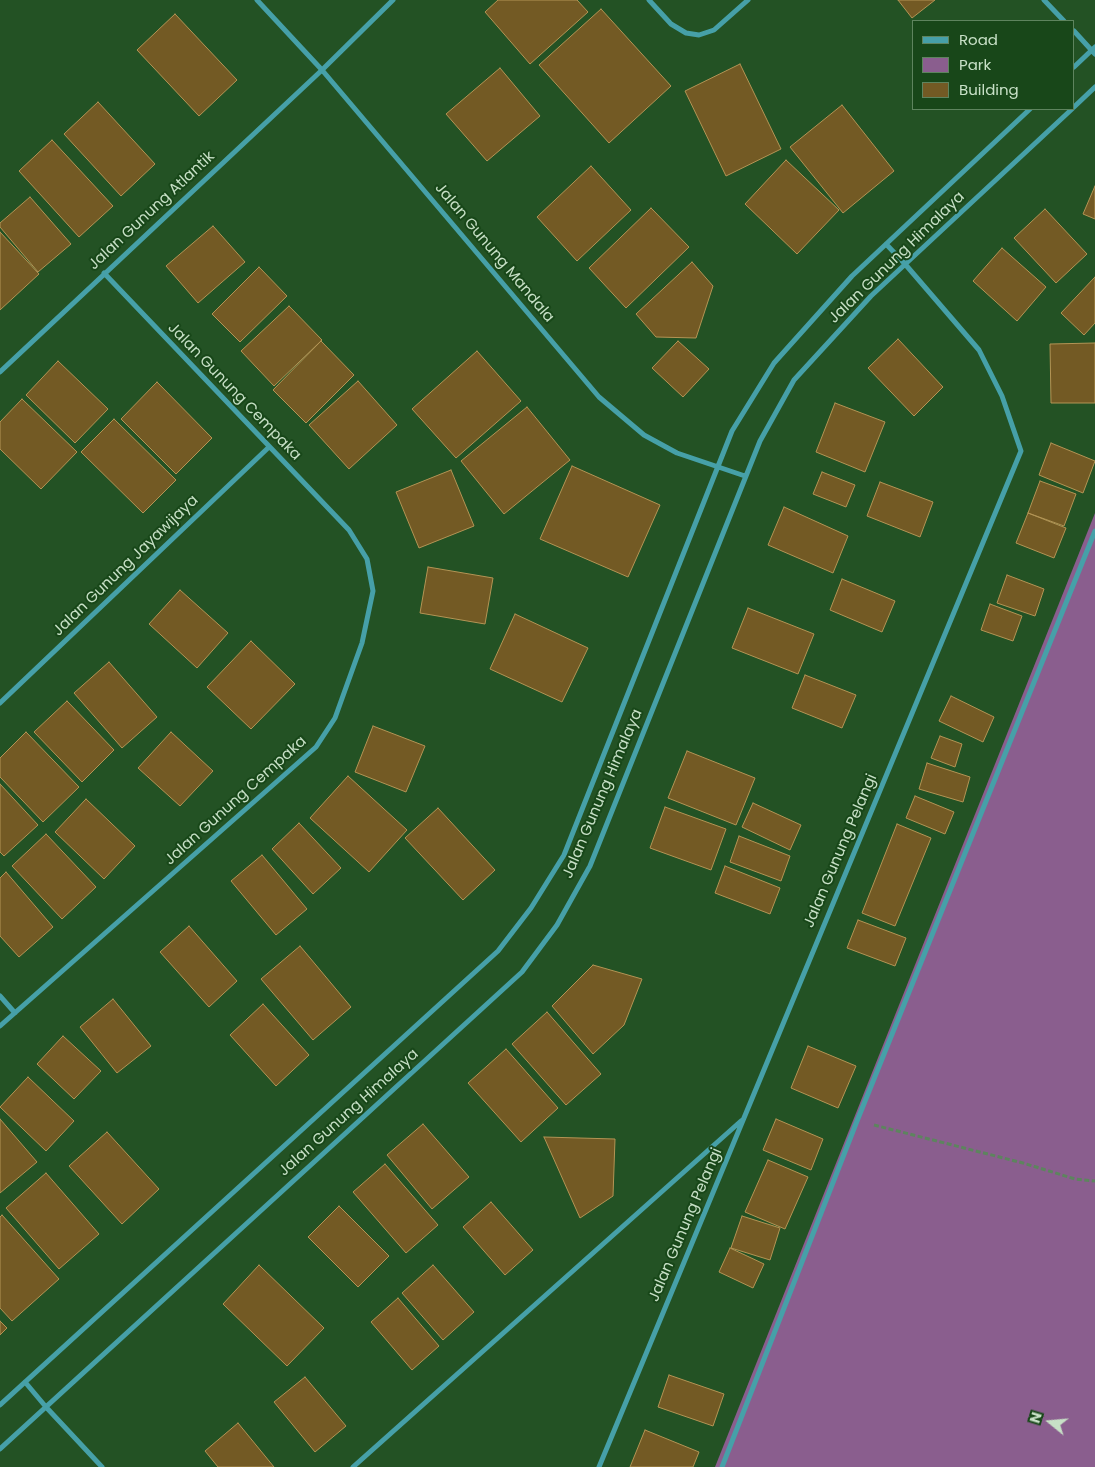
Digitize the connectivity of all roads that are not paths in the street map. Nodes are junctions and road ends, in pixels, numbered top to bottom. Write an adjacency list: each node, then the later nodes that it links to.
1 (257, 0): 10 (street, Jalan Gunung Mandala)
2 (394, 0): 10 (street, Jalan Gunung Atlantik)
3 (649, 0): 4 (street)
4 (748, 0)
5 (1044, 0): 6 (street)
6 (1063, 20)
7 (1075, 32): 8 (street)
8 (1094, 50): 9 (street)
9 (1075, 66)
10 (322, 70): 17 (street, Jalan Gunung Atlantik); 20 (street, Jalan Gunung Mandala)
11 (1095, 87): 12 (street, Jalan Gunung Himalaya)
12 (1075, 106)
13 (1029, 110): 15 (street, Jalan Gunung Himalaya)
14 (1071, 110): 16 (street, Jalan Gunung Himalaya)
15 (886, 244): 16 (street, Jalan Gunung Pelangi); 20 (street, Jalan Gunung Himalaya)
16 (905, 264): 21 (street, Jalan Gunung Himalaya); 27 (street, Jalan Gunung Pelangi)
17 (104, 273): 18 (street, Jalan Gunung Atlantik); 19 (street, Jalan Gunung Cempaka)
18 (0, 372)
19 (269, 447): 23 (street, Jalan Gunung Jayawijaya); 25 (street, Jalan Gunung Cempaka)
20 (718, 467): 21 (street, Jalan Gunung Mandala); 28 (street, Jalan Gunung Himalaya)
21 (745, 476): 30 (street, Jalan Gunung Himalaya)
22 (1095, 531): 35 (street)
23 (0, 703)
24 (0, 996): 25 (street)
25 (15, 1013): 26 (street, Jalan Gunung Cempaka)
26 (0, 1026)
27 (744, 1119): 33 (street); 34 (street, Jalan Gunung Pelangi)
28 (25, 1382): 29 (street, Jalan Gunung Himalaya); 30 (street)
29 (0, 1405)
30 (46, 1407): 31 (street, Jalan Gunung Himalaya); 32 (street)
31 (0, 1449)
32 (102, 1467)
33 (354, 1467)
34 (599, 1467)
35 (722, 1467)

